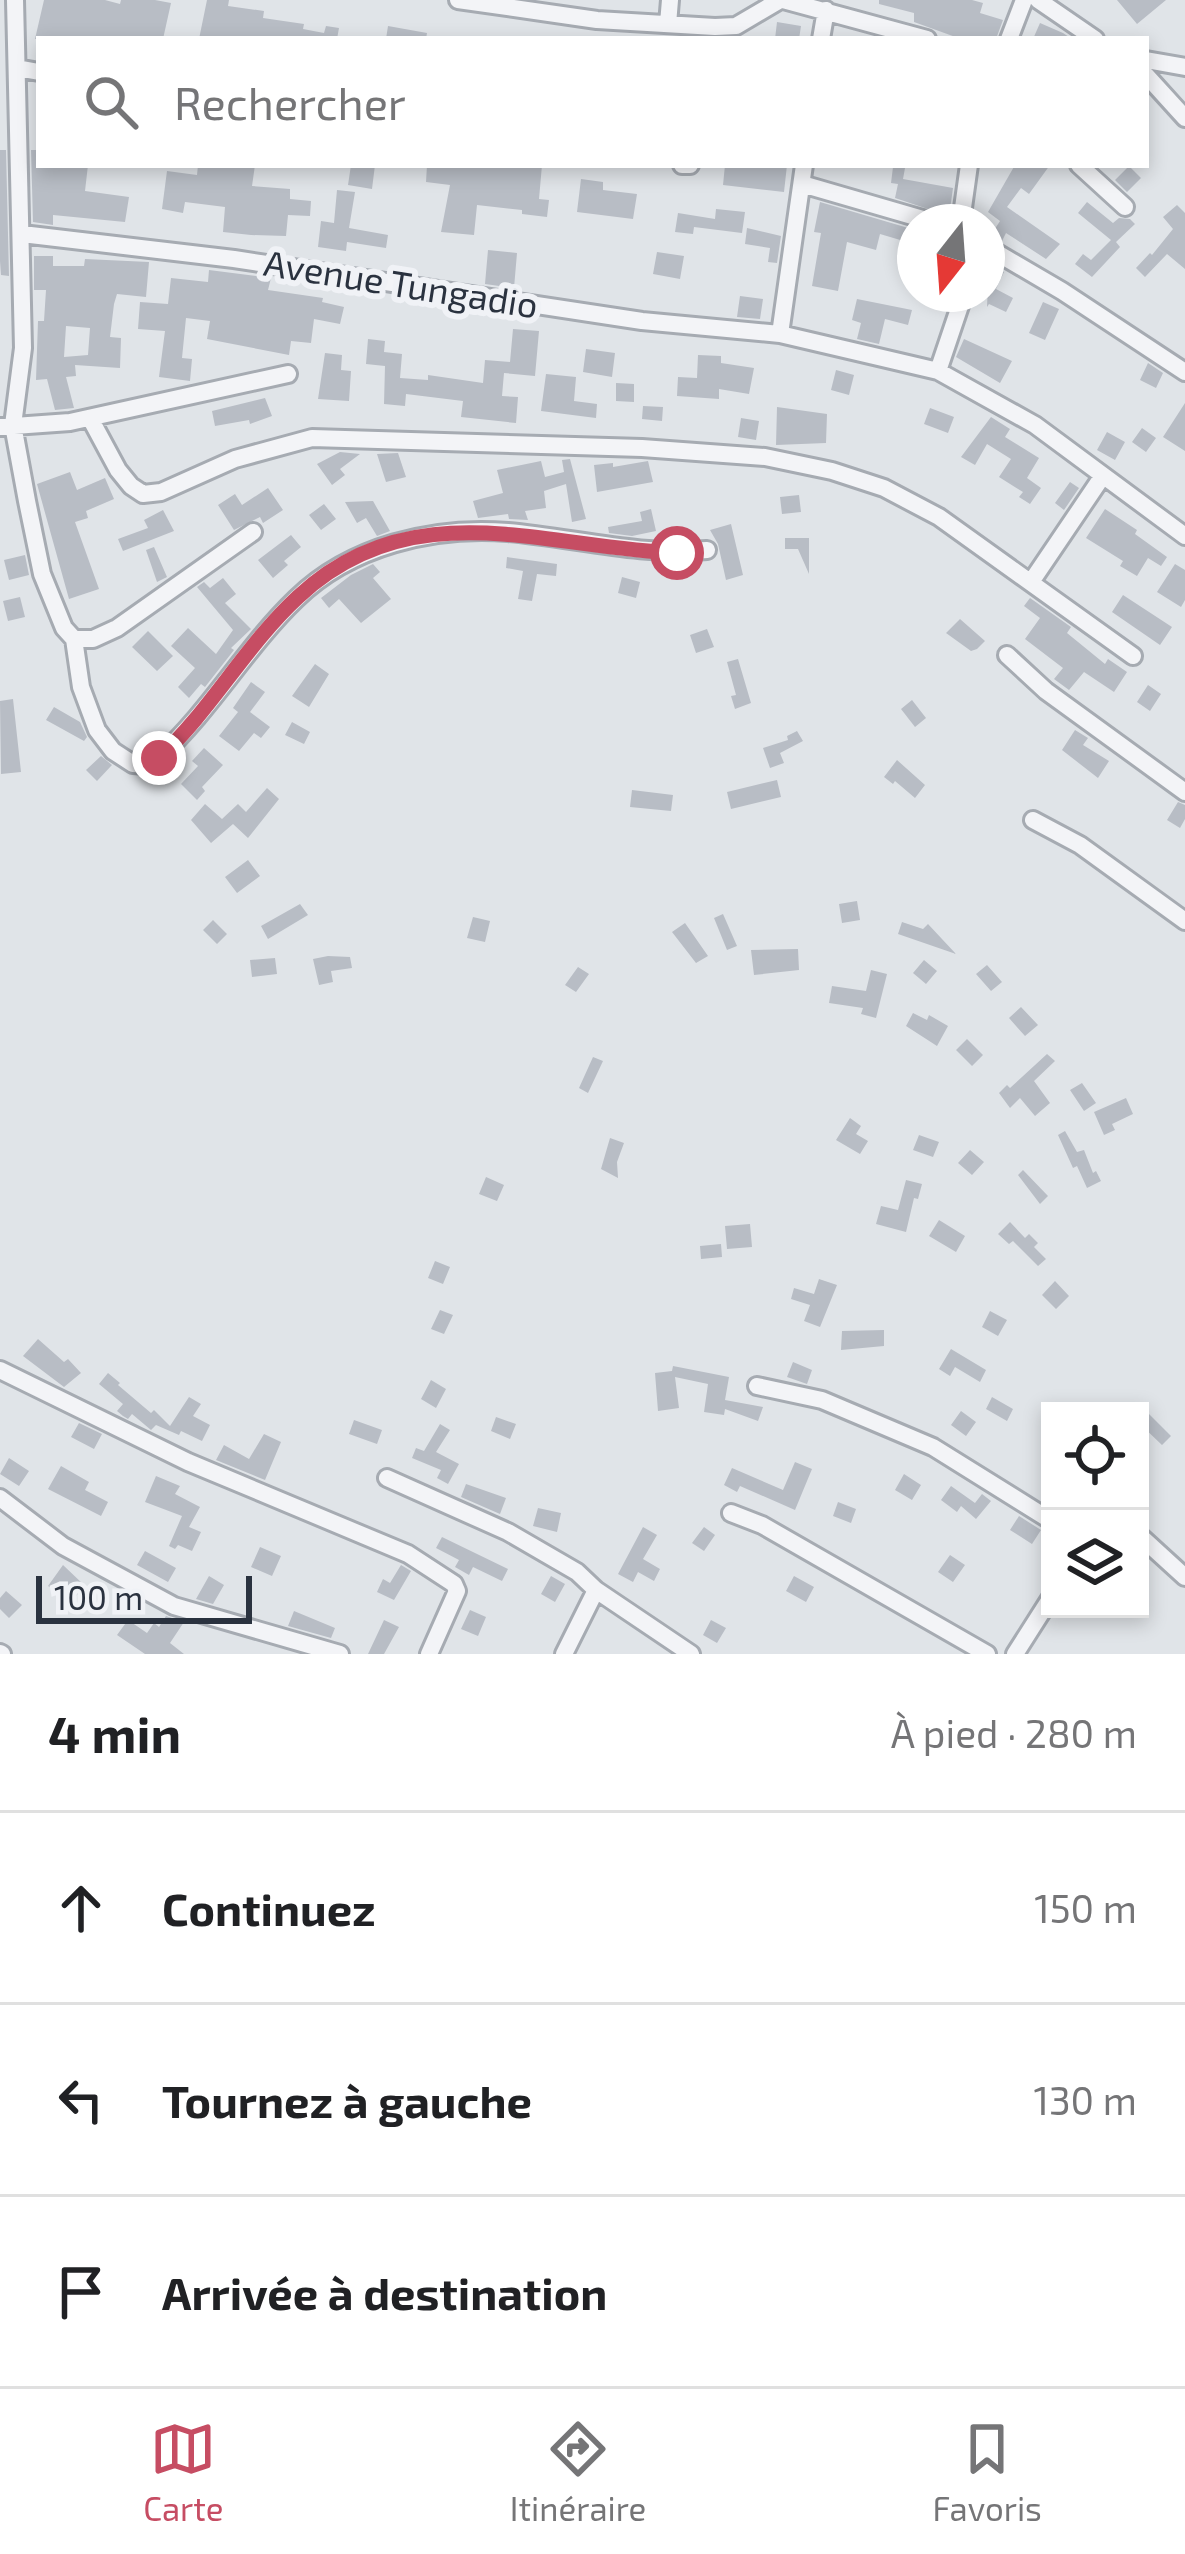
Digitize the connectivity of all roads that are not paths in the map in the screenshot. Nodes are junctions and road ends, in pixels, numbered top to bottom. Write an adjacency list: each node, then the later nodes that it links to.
1 (16, 0): 16 (street)
2 (458, 0): 8 (street)
3 (670, 0): 8 (street)
4 (782, 0): 7 (street); 9 (street)
5 (1024, 0): 12 (street)
6 (1038, 0): 13 (street)
7 (826, 10): 10 (street); 11 (street)
8 (668, 24): 9 (street)
9 (735, 32)
10 (822, 36)
11 (917, 36)
12 (1011, 36)
13 (1091, 36)
14 (1149, 61): 15 (street)
15 (1185, 67)
16 (16, 68): 17 (street); 26 (street)
17 (36, 71)
18 (1149, 78): 19 (street)
19 (1185, 118)
20 (968, 168): 23 (street)
21 (1082, 168): 24 (street)
22 (803, 174): 25 (street); 31 (street)
23 (963, 204)
24 (1125, 207)
25 (897, 209)
26 (22, 234): 28 (street); 31 (street, Avenue Tungadio)
27 (0, 257): 28 (street)
28 (21, 258): 36 (street)
29 (1005, 258): 33 (street)
30 (958, 312): 32 (street)
31 (780, 334): 32 (street, Avenue Tungadio)
32 (938, 371): 37 (street, Avenue Tungadio)
33 (1185, 372)
34 (288, 374): 35 (street)
35 (90, 418): 36 (street); 41 (street)
36 (7, 426): 42 (street)
37 (1102, 477): 39 (street, Avenue Tungadio); 41 (street)
38 (253, 532): 42 (street)
39 (1185, 536)
40 (707, 550): 42 (street)
41 (1031, 582): 44 (street)
42 (74, 639)
43 (1007, 655): 45 (street)
44 (1133, 656)
45 (1185, 792)
46 (1033, 820): 47 (street)
47 (1185, 921)
48 (0, 1370): 59 (street)
49 (757, 1386): 53 (street)
50 (387, 1478): 56 (street)
51 (0, 1498): 58 (street)
52 (731, 1514): 62 (street)
53 (1041, 1514)
54 (1149, 1544): 55 (street)
55 (1185, 1577)
56 (596, 1591): 60 (street); 61 (street)
57 (1041, 1613): 63 (street)
58 (340, 1654)
59 (429, 1654)
60 (564, 1654)
61 (691, 1654)
62 (987, 1654)
63 (1015, 1654)

